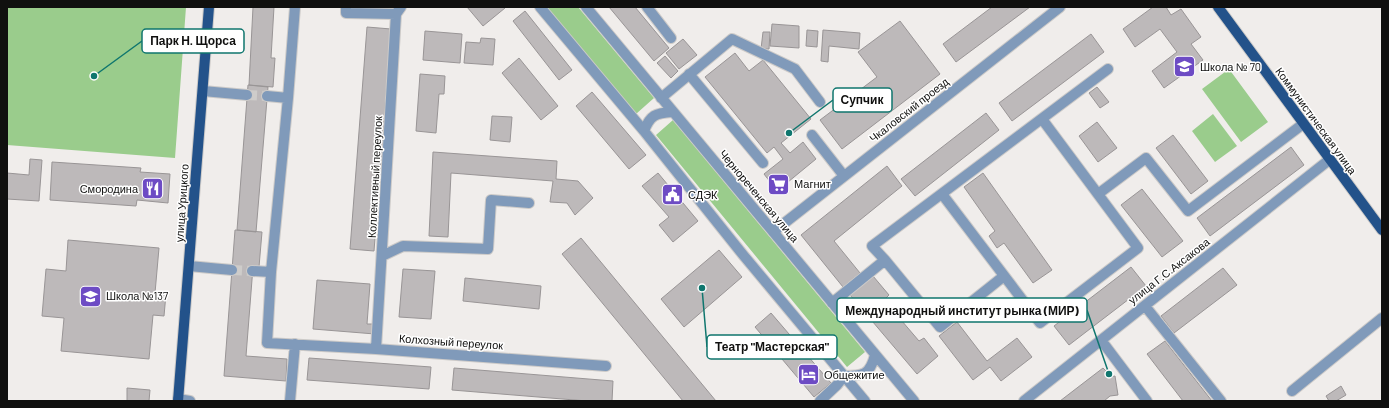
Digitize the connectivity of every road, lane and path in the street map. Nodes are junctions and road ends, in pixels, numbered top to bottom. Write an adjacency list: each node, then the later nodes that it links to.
1 (209, 7): 13 (main road, улица Урицкого)
2 (295, 7): 16 (street)
3 (346, 7): 9 (street)
4 (540, 7): 22 (street)
5 (586, 7): 17 (street, Чернореченская улица)
6 (647, 7): 10 (street)
7 (1060, 7): 26 (street, Чкаловский проезд)
8 (1218, 7): 21 (main road, Коммунистическая улица)
9 (398, 10): 32 (street, Коллективный переулок)
10 (671, 38)
11 (1108, 69): 20 (street)
12 (689, 74): 17 (street); 18 (street); 25 (street)
13 (203, 91): 14 (street); 34 (main road, улица Урицкого)
14 (247, 95)
15 (267, 96): 16 (street)
16 (288, 98): 37 (street)
17 (661, 98): 19 (street, Чернореченская улица)
18 (820, 102)
19 (672, 112): 22 (street); 31 (street, Чернореченская улица)
20 (1042, 119): 27 (street); 28 (street)
21 (1304, 124): 24 (main road, Коммунистическая улица); 28 (street)
22 (644, 131): 47 (street)
23 (812, 135): 26 (street)
24 (1329, 160): 30 (main road, Коммунистическая улица); 40 (street, улица Г.С.Аксакова)
25 (763, 162)
26 (844, 176): 31 (street, Чкаловский проезд)
27 (942, 194): 33 (street); 38 (street)
28 (1098, 194): 38 (street)
29 (529, 203): 32 (street)
30 (1382, 230)
31 (773, 232): 39 (street, Чернореченская улица)
32 (382, 256): 44 (street, Коллективный переулок)
33 (885, 260): 38 (street); 39 (street)
34 (189, 266): 35 (street); 49 (main road, улица Урицкого)
35 (232, 270)
36 (252, 271): 37 (street)
37 (271, 272): 43 (street, Колхозный переулок)
38 (1004, 276)
39 (832, 303): 45 (street, Чернореченская улица)
40 (1145, 306): 42 (street, улица Г.С.Аксакова); 57 (street)
41 (1382, 318): 48 (street)
42 (1101, 340): 55 (street, улица Г.С.Аксакова); 56 (street)
43 (295, 344): 44 (street, Колхозный переулок); 51 (street)
44 (376, 349): 46 (street, Колхозный переулок)
45 (875, 355): 47 (street); 54 (street, Чернореченская улица)
46 (606, 366)
47 (844, 376): 52 (street); 53 (street)
48 (1292, 391)
49 (178, 400): 50 (street)
50 (190, 401)
51 (290, 401)
52 (820, 401)
53 (865, 401)
54 (914, 401)
55 (1024, 401)
56 (1147, 401)
57 (1221, 401)

